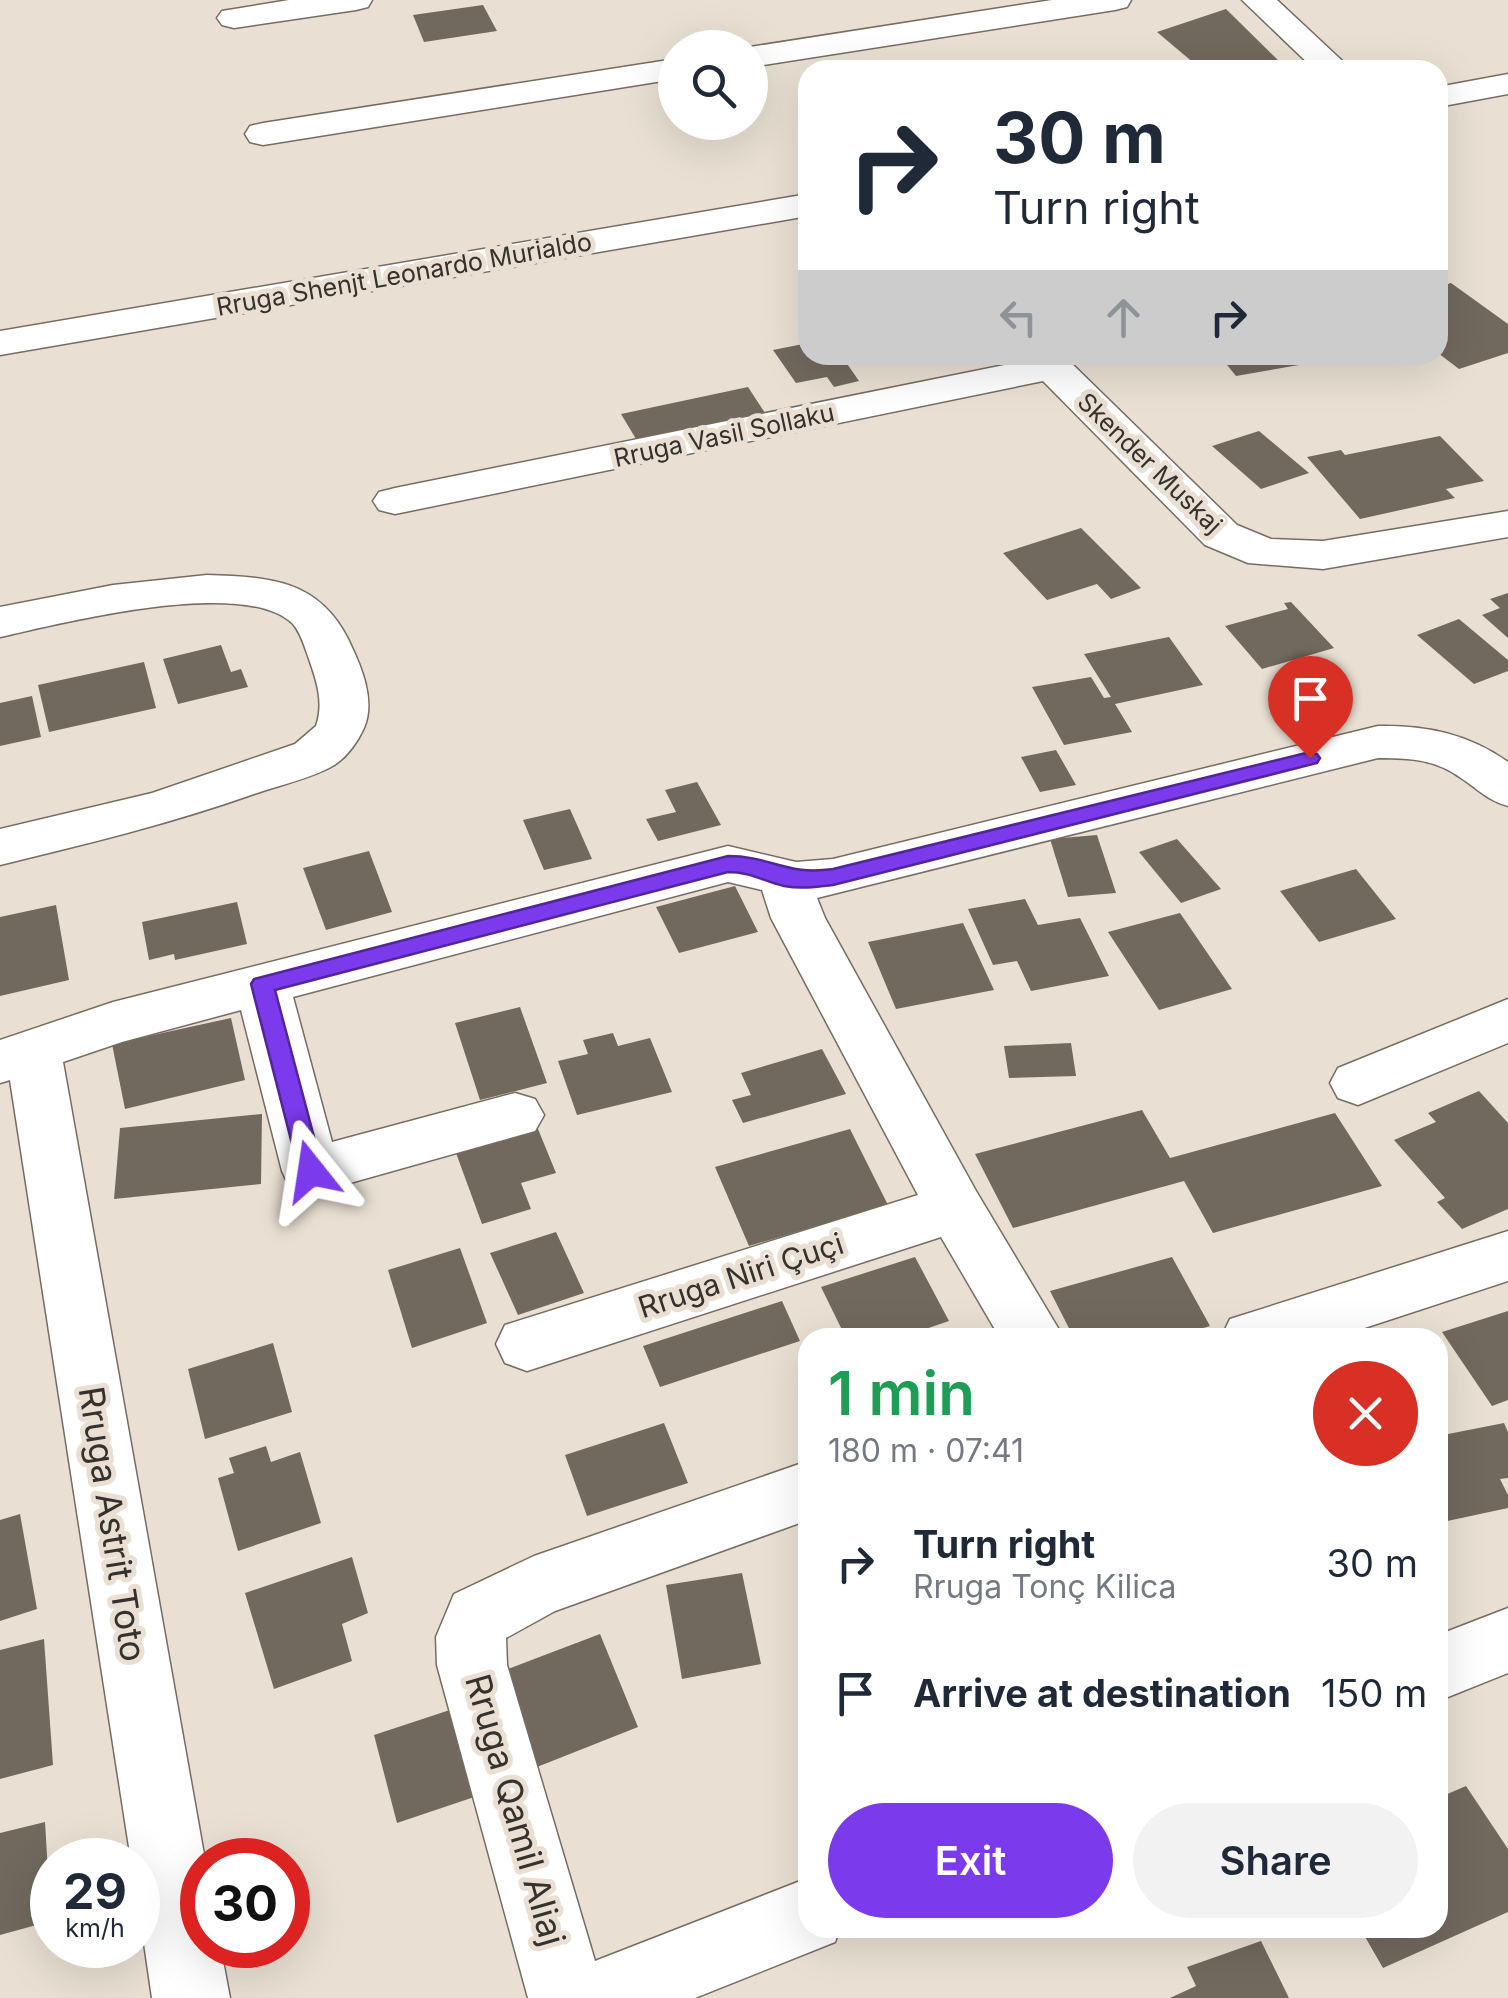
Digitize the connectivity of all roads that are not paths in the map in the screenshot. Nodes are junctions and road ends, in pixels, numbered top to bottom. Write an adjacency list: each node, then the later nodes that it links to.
1 (356, 0): 4 (street)
2 (1115, 0): 5 (street)
3 (1258, 0): 6 (street)
4 (234, 18)
5 (768, 54)
6 (1324, 60)
7 (658, 72): 10 (street)
8 (1508, 84): 9 (street)
9 (1448, 95)
10 (263, 134)
11 (798, 206): 12 (street, Rruga Shenjt Leonardo Murialdo)
12 (0, 342)
13 (1028, 365): 15 (street, Rruga Vasil Sollaku)
14 (1050, 365): 16 (street, Skender Muskaj)
15 (396, 502)
16 (1508, 524)
17 (0, 622): 19 (street)
18 (1508, 789): 20 (street)
19 (0, 846)
20 (784, 878): 21 (street); 26 (street)
21 (262, 984): 23 (street); 25 (street)
22 (1508, 1020): 24 (street)
23 (17, 1056): 35 (street, Rruga Astrit Toto)
24 (1358, 1084)
25 (514, 1116)
26 (955, 1208): 28 (street); 30 (street, Rruga Niri Çuçi)
27 (1508, 1256): 29 (street)
28 (1027, 1328)
29 (1283, 1328)
30 (527, 1344)
31 (798, 1494): 36 (street, Rruga Qamil Aliaj)
32 (1508, 1640): 33 (street)
33 (1448, 1664)
34 (798, 1920): 37 (street)
35 (191, 1998)
36 (567, 1998)
37 (598, 1998)

